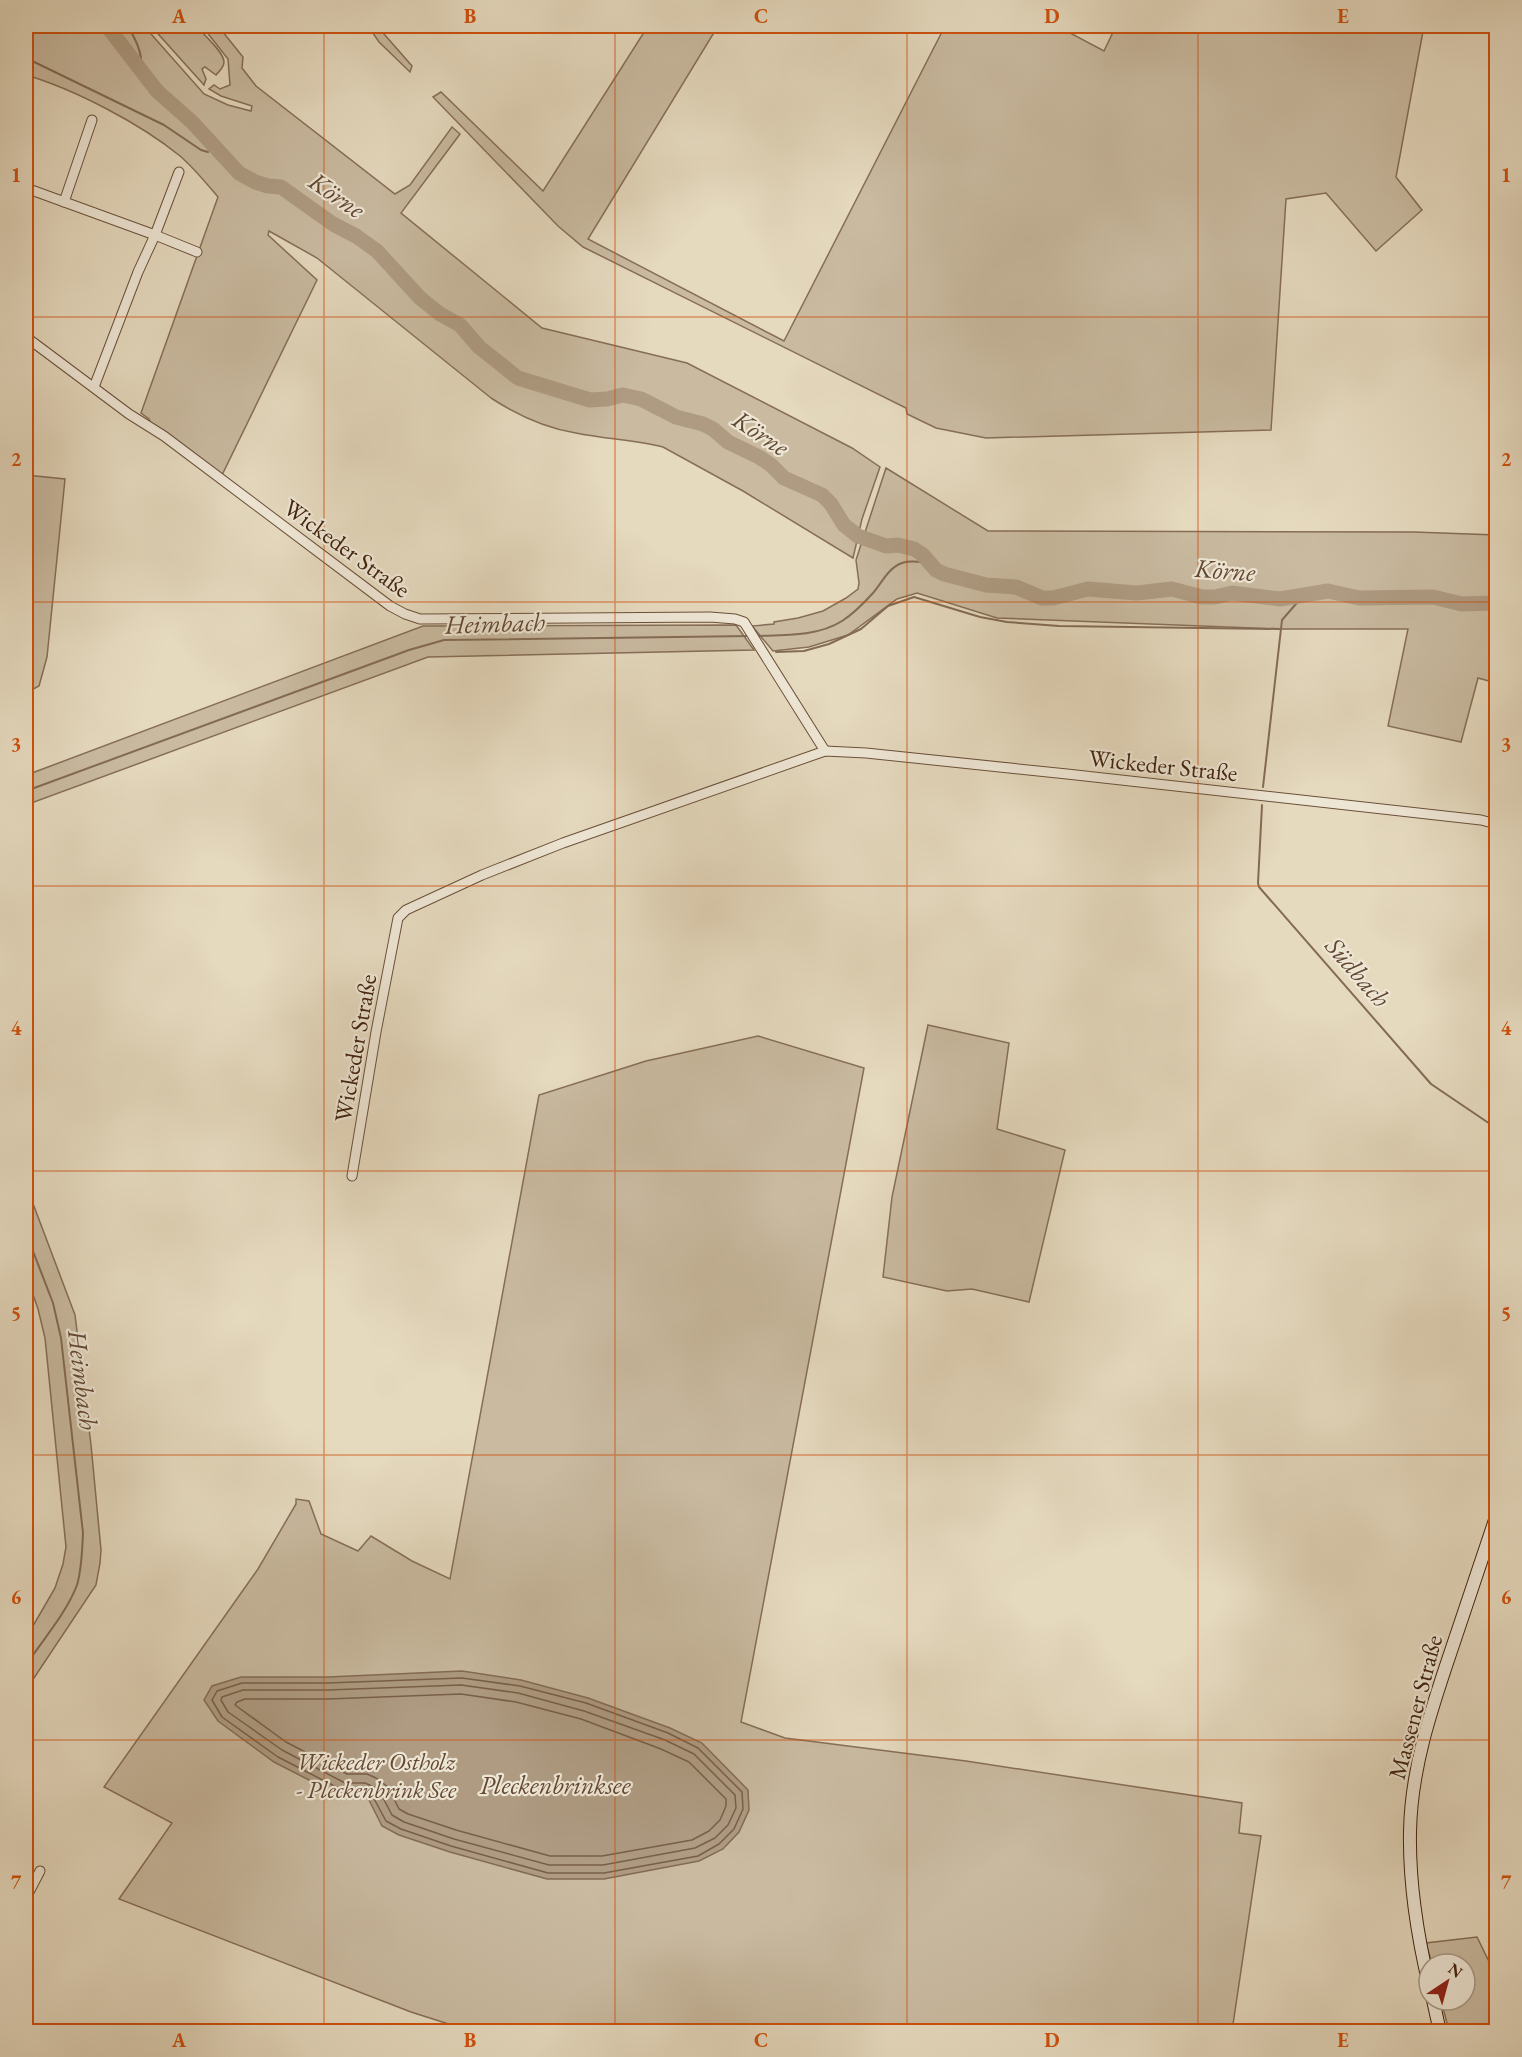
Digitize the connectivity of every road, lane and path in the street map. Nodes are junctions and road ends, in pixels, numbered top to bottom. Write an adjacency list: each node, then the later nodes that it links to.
1 (92, 120): 4 (street)
2 (179, 172): 5 (street)
3 (26, 188): 4 (street)
4 (64, 202): 5 (street)
5 (155, 235): 6 (street); 8 (street)
6 (197, 252)
7 (26, 337): 8 (street, Wickeder Straße)
8 (94, 387): 9 (street, Wickeder Straße)
9 (825, 751): 10 (street, Wickeder Straße); 11 (street, Wickeder Straße)
10 (1497, 824)
11 (352, 1176)
12 (1497, 1517): 15 (main road, Massener Straße)
13 (40, 1871): 14 (street)
14 (26, 1898)
15 (1422, 1952)
16 (1435, 2012): 17 (main road)
17 (1440, 2031)

